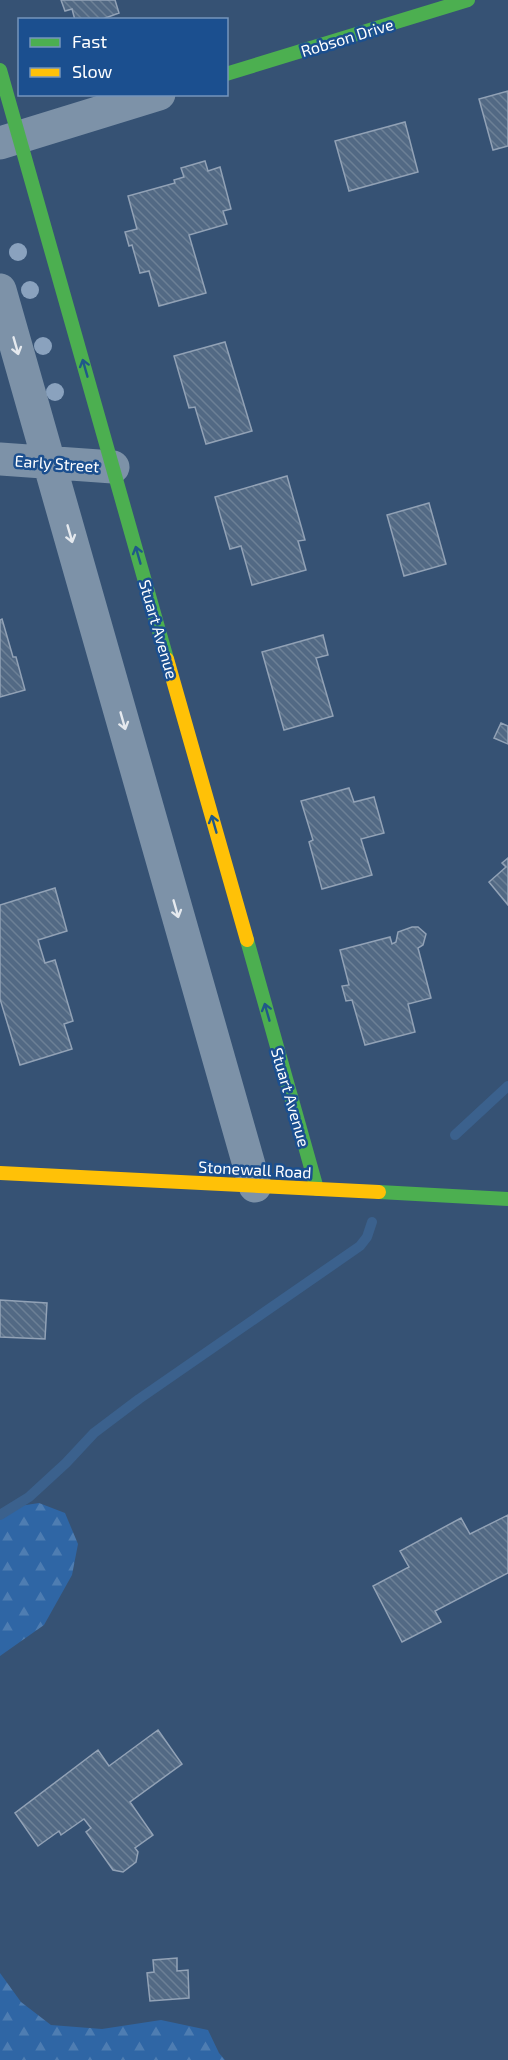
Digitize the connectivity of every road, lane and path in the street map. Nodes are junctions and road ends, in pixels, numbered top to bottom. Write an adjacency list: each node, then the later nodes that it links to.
1 (468, 0): 3 (street, Robson Drive)
2 (0, 70): 5 (street, Stuart Avenue)
3 (228, 73)
4 (153, 96): 5 (street)
5 (10, 140): 9 (street, Stuart Avenue, one-way to 5)
6 (0, 290): 8 (street, one-way to 8)
7 (0, 459): 8 (street, Early Street)
8 (49, 462): 9 (street, Early Street); 11 (street, one-way to 11)
9 (113, 467): 12 (street, Stuart Avenue, one-way to 9)
10 (0, 1173): 11 (street, Stonewall Road)
11 (255, 1186): 12 (street, Stonewall Road)
12 (317, 1189): 13 (street, Stonewall Road)
13 (508, 1199)

